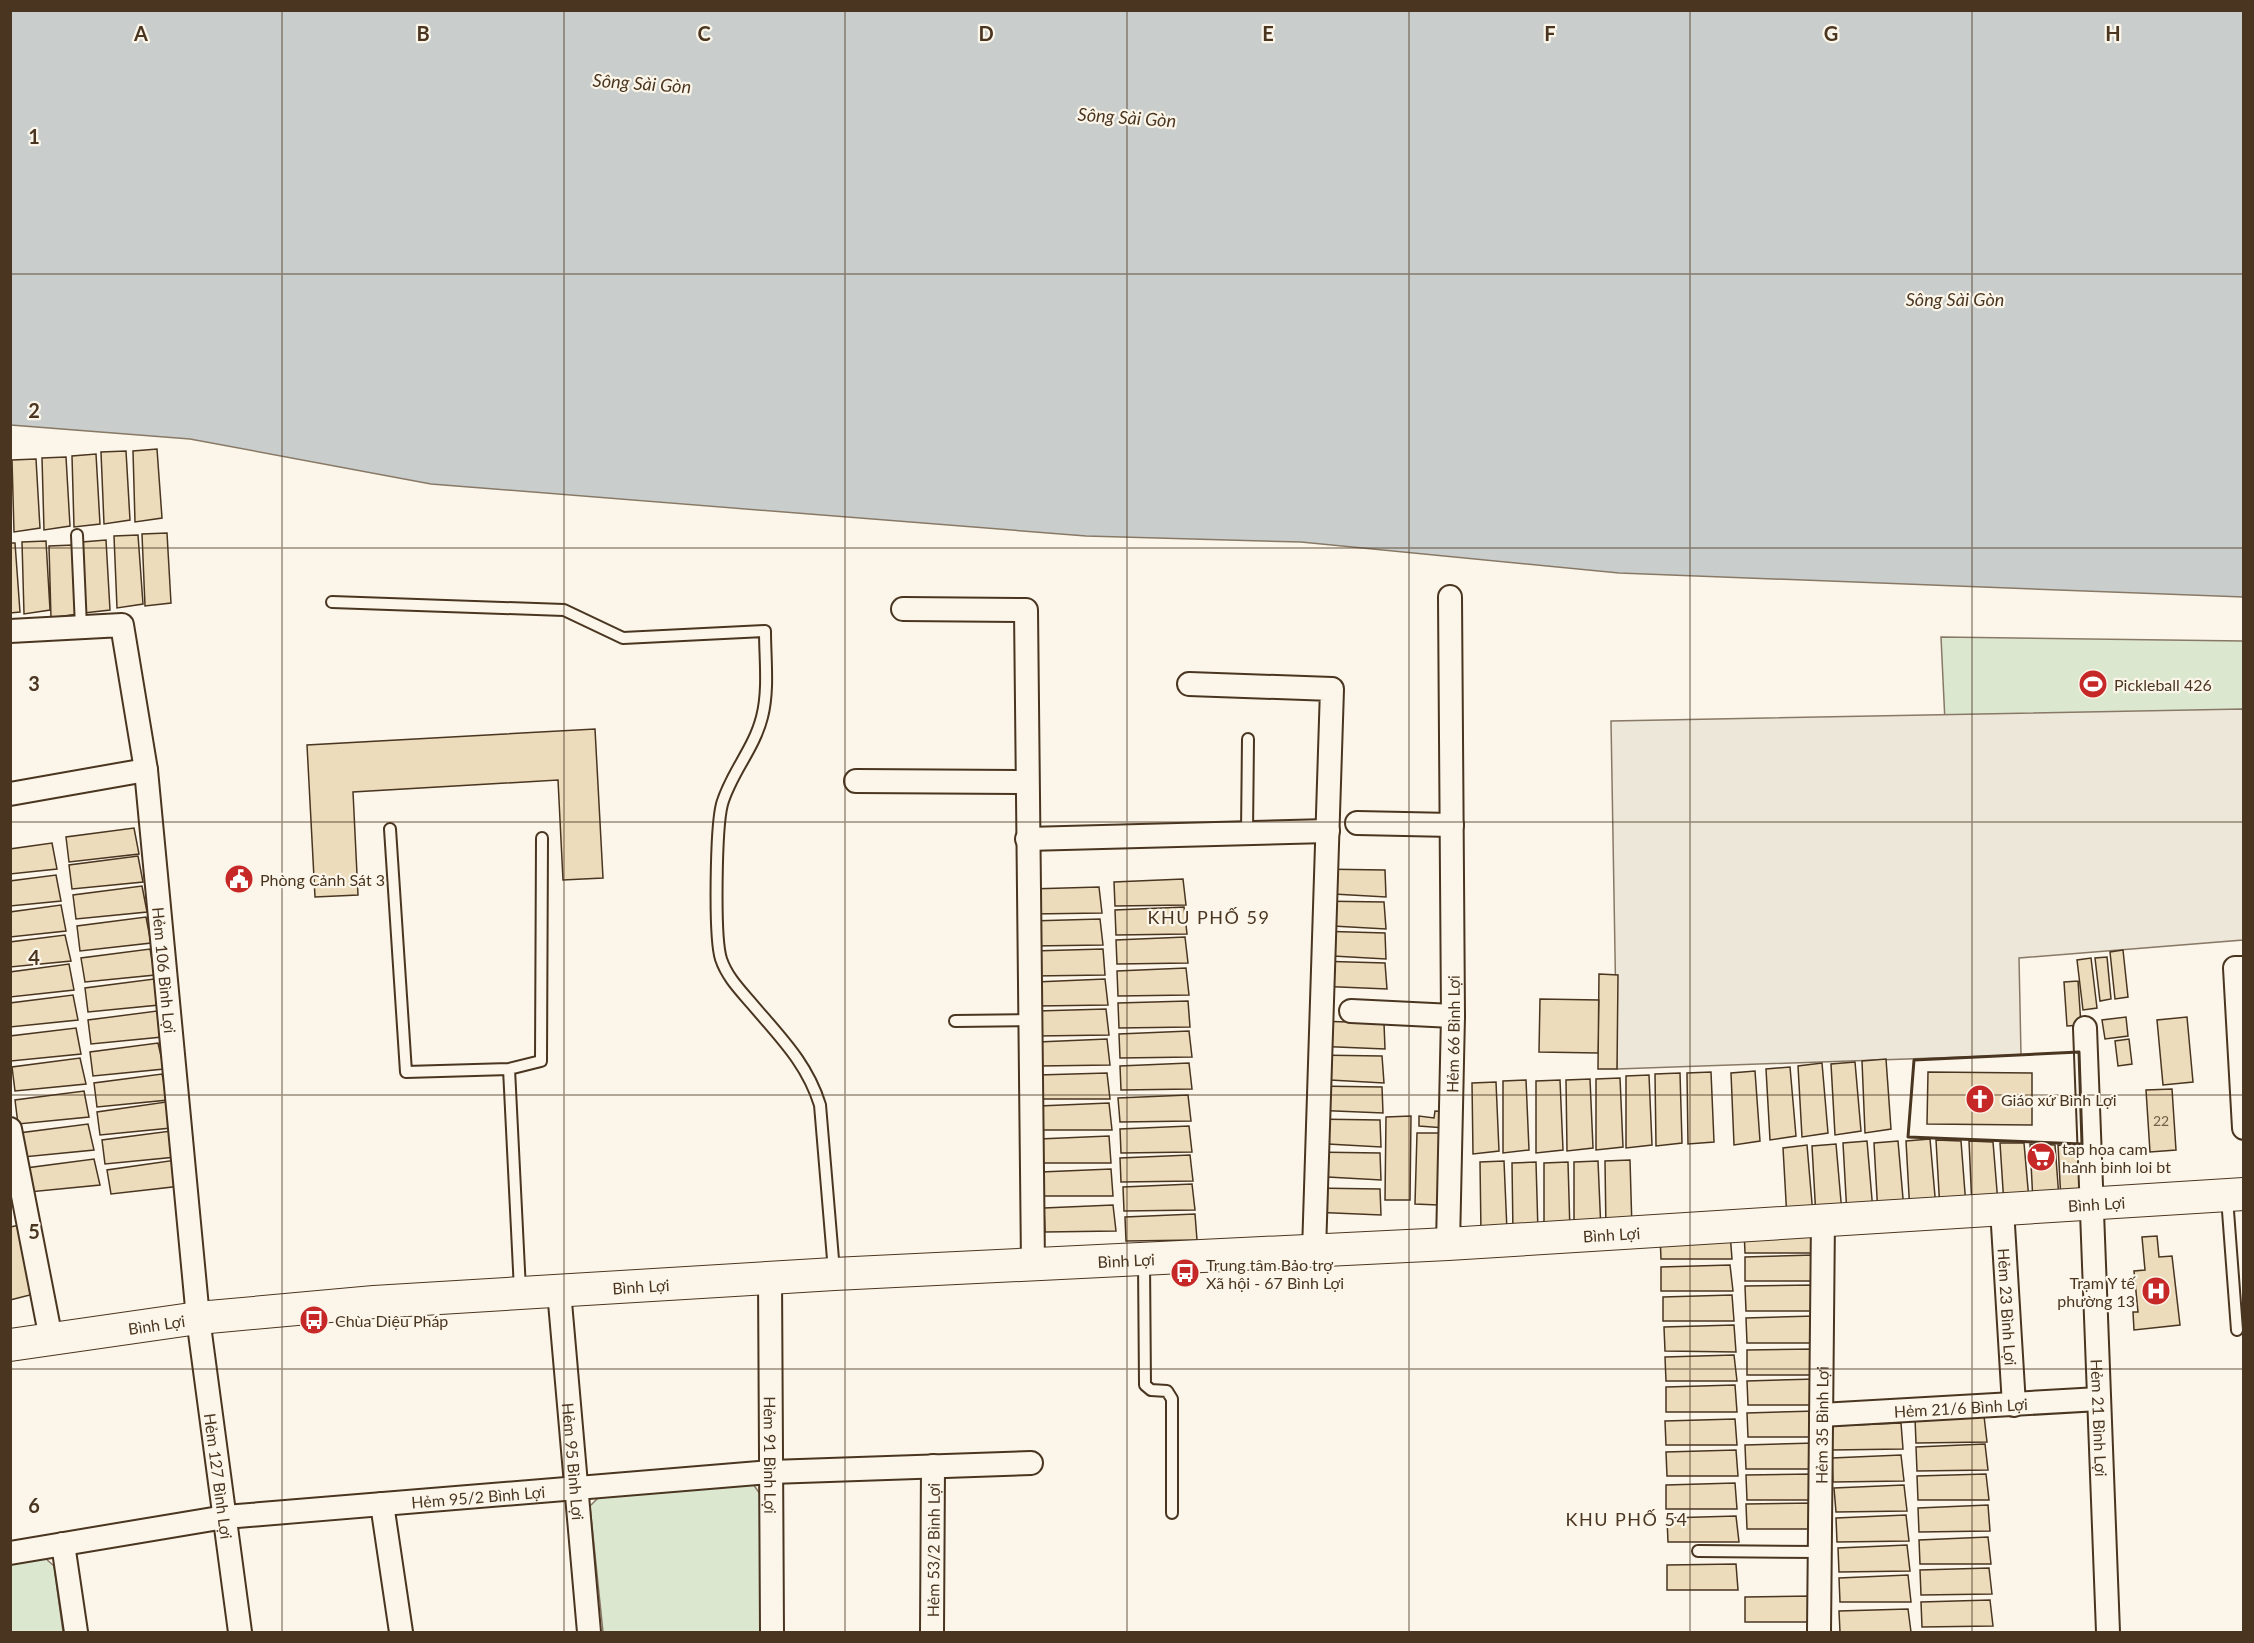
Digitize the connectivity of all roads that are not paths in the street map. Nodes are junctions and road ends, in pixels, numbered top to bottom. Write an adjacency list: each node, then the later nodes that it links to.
1 (77, 535): 5 (lane)
2 (1450, 597): 14 (street, Hẻm 66 Bình Lợi)
3 (332, 603): 37 (lane)
4 (903, 609): 11 (street)
5 (81, 627): 6 (street); 9 (street, Hẻm 106 Bình Lợi)
6 (10, 631)
7 (1189, 684): 16 (street)
8 (1248, 739): 17 (lane)
9 (146, 770): 12 (street); 41 (street, Hẻm 106 Bình Lợi)
10 (856, 781): 11 (street)
11 (1026, 782): 19 (street)
12 (10, 794)
13 (1357, 823): 14 (street)
14 (1452, 825): 22 (street, Hẻm 66 Bình Lợi)
15 (390, 829): 26 (lane)
16 (1328, 831): 17 (street); 34 (street)
17 (1247, 833): 19 (street)
18 (542, 838): 26 (lane)
19 (1027, 838): 23 (street)
20 (2244, 968): 27 (street)
21 (1351, 1011): 22 (street)
22 (1454, 1016): 33 (street, Hẻm 66 Bình Lợi)
23 (1030, 1020): 24 (lane); 36 (street)
24 (955, 1021)
25 (2085, 1028): 30 (street, Hẻm 21 Bình Lợi)
26 (509, 1069): 40 (lane)
27 (2244, 1128)
28 (11, 1132): 43 (street)
29 (2235, 1195): 30 (street, Bình Lợi); 42 (lane)
30 (2093, 1204): 31 (street, Bình Lợi); 45 (street, Hẻm 21 Bình Lợi)
31 (2002, 1209): 32 (street, Bình Lợi); 46 (street, Hẻm 23 Bình Lợi)
32 (1823, 1218): 33 (street, Bình Lợi); 47 (street, Hẻm 35 Bình Lợi)
33 (1448, 1244): 34 (street, Bình Lợi)
34 (1314, 1251): 35 (street, Bình Lợi)
35 (1144, 1258): 36 (street, Bình Lợi); 53 (lane)
36 (1033, 1264): 37 (street, Bình Lợi)
37 (834, 1274): 38 (street, Bình Lợi)
38 (770, 1277): 39 (street, Bình Lợi); 50 (street, Hẻm 91 Bình Lợi)
39 (559, 1291): 40 (street, Bình Lợi); 51 (street, Hẻm 95 Bình Lợi)
40 (520, 1293): 41 (street, Bình Lợi)
41 (198, 1318): 43 (street, Bình Lợi); 54 (street, Hẻm 127 Bình Lợi)
42 (2237, 1330)
43 (51, 1339): 44 (street, Bình Lợi)
44 (10, 1345)
45 (2099, 1399): 46 (street, Hẻm 21/6 Bình Lợi); 66 (street, Hẻm 21 Bình Lợi)
46 (2014, 1405): 47 (street, Hẻm 21/6 Bình Lợi)
47 (1821, 1416): 57 (street, Hẻm 35 Bình Lợi)
48 (1031, 1463): 49 (street, Hẻm 53/2 Bình Lợi)
49 (933, 1466): 50 (street, Hẻm 53/2 Bình Lợi); 64 (street, Hẻm 53/2 Bình Lợi)
50 (771, 1472): 51 (street, Hẻm 53/2 Bình Lợi); 63 (street, Hẻm 91 Bình Lợi)
51 (575, 1488): 52 (street, Hẻm 95/2 Bình Lợi); 62 (street, Hẻm 95 Bình Lợi)
52 (382, 1504): 54 (street, Hẻm 95/2 Bình Lợi); 61 (street)
53 (1172, 1513)
54 (225, 1516): 55 (street, Hẻm 95/2 Bình Lợi); 60 (street, Hẻm 127 Bình Lợi)
55 (63, 1544): 58 (street, Hẻm 95/2 Bình Lợi); 59 (street)
56 (1698, 1551): 57 (lane)
57 (1820, 1552): 65 (street, Hẻm 35 Bình Lợi)
58 (10, 1553)
59 (76, 1632)
60 (240, 1632)
61 (401, 1632)
62 (589, 1632)
63 (772, 1632)
64 (932, 1632)
65 (1819, 1632)
66 (2108, 1632)

